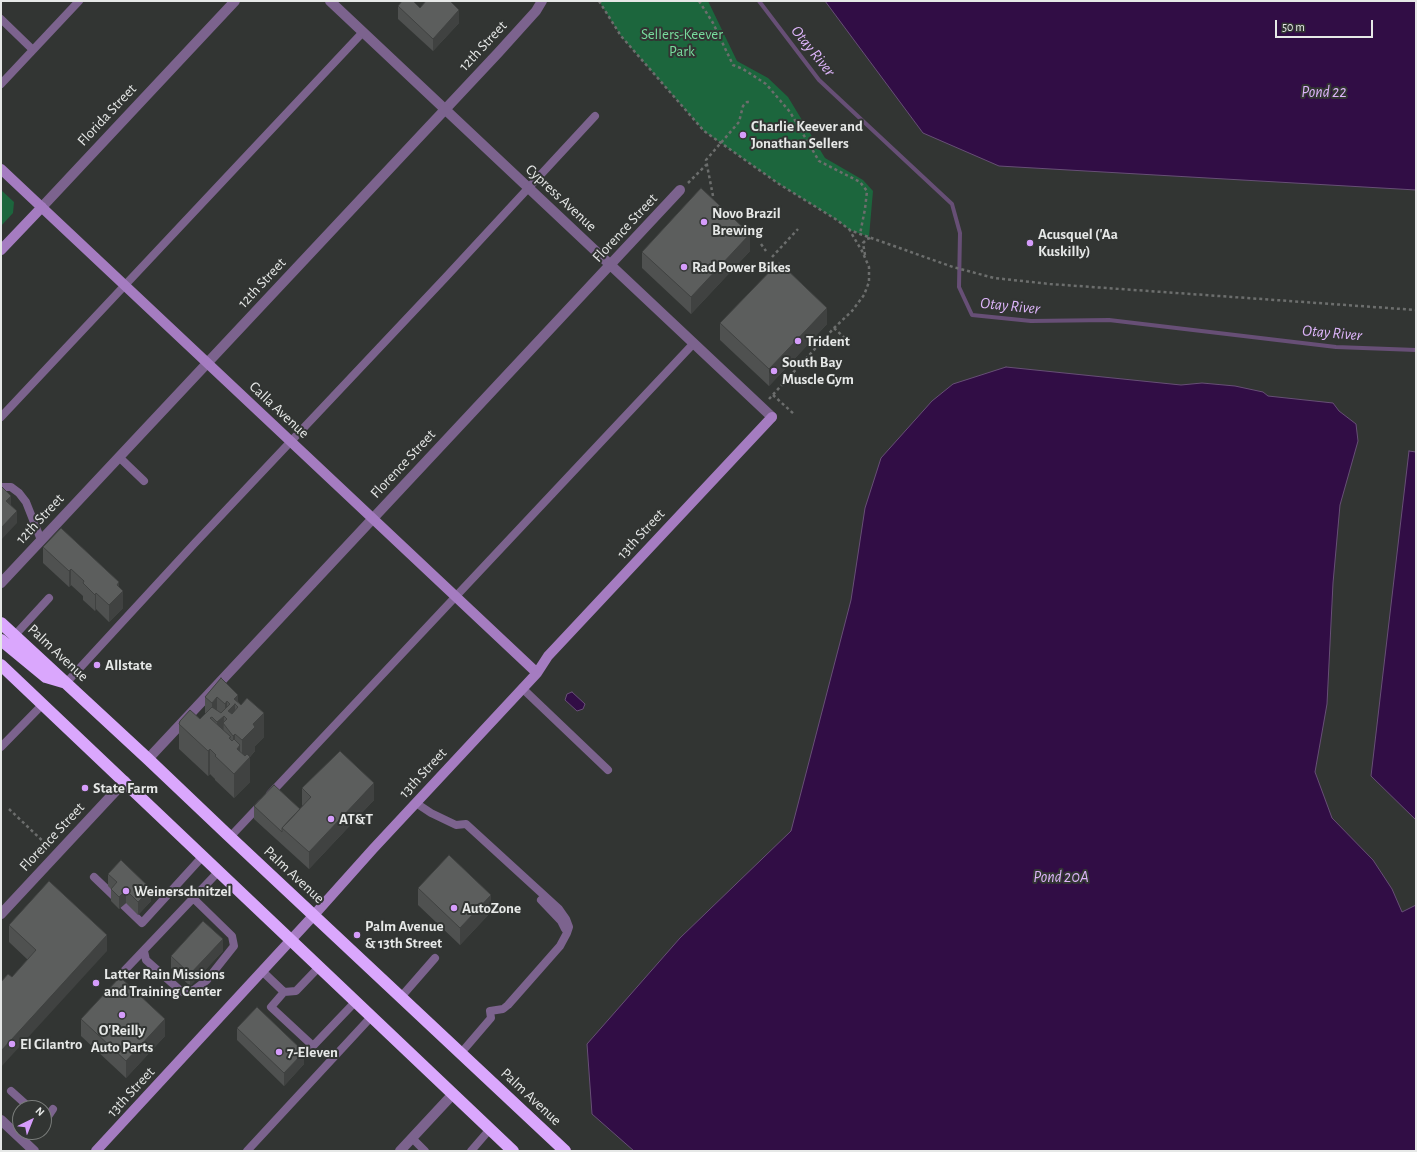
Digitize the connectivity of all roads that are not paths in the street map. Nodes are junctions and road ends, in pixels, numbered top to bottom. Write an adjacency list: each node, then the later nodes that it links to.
1 (79, 1): 7 (lane)
2 (235, 1): 14 (street, Florida Street)
3 (330, 1): 6 (street, Cypress Avenue)
4 (542, 1): 9 (street, 12th Street)
5 (1, 19): 7 (lane)
6 (362, 32): 9 (street, Cypress Avenue); 17 (lane)
7 (33, 50): 8 (lane)
8 (1, 84)
9 (445, 109): 12 (street, Cypress Avenue); 19 (street, 12th Street)
10 (595, 116): 12 (lane)
11 (1, 169): 14 (street, Calla Avenue)
12 (529, 188): 16 (street, Cypress Avenue); 22 (lane)
13 (682, 188): 16 (street, Florence Street)
14 (42, 207): 15 (street, Florida Street); 17 (street, Calla Avenue)
15 (1, 250)
16 (611, 265): 18 (street, Cypress Avenue); 26 (street, Florence Street)
17 (125, 285): 19 (street, Calla Avenue); 20 (lane)
18 (694, 343): 21 (street, Cypress Avenue); 29 (lane)
19 (208, 363): 22 (street, Calla Avenue); 23 (street, 12th Street)
20 (1, 417)
21 (772, 417): 35 (street, 13th Street)
22 (291, 442): 26 (street, Calla Avenue); 36 (lane)
23 (119, 458): 24 (lane); 27 (street, 12th Street)
24 (144, 481)
25 (1, 487): 27 (lane)
26 (373, 519): 29 (street, Calla Avenue); 40 (street, Florence Street)
27 (41, 540): 28 (street, 12th Street)
28 (1, 583)
29 (456, 597): 35 (street, Calla Avenue); 44 (lane)
30 (49, 598): 32 (lane)
31 (1, 623): 32 (highway, Palm Avenue)
32 (15, 635): 36 (highway, Palm Avenue)
33 (1, 640): 36 (highway)
34 (1, 665): 38 (highway)
35 (537, 672): 37 (street, 13th Street)
36 (66, 683): 40 (highway, Palm Avenue)
37 (522, 688): 41 (lane); 43 (street, 13th Street)
38 (42, 704): 39 (lane); 42 (highway)
39 (1, 747)
40 (148, 759): 44 (highway, Palm Avenue)
41 (608, 770)
42 (125, 781): 45 (highway); 49 (street, Florence Street)
43 (416, 803): 50 (street, 13th Street); 61 (lane)
44 (230, 837): 50 (highway, Palm Avenue)
45 (203, 856): 46 (highway); 47 (lane)
46 (219, 871): 48 (lane); 51 (highway)
47 (94, 877)
48 (193, 898): 52 (lane); 52 (lane)
49 (1, 914)
50 (314, 915): 51 (street, 13th Street); 58 (highway, Palm Avenue)
51 (291, 940): 54 (highway); 56 (street, 13th Street)
52 (144, 951): 55 (lane)
53 (435, 958): 58 (lane)
54 (320, 967): 57 (lane); 59 (highway)
55 (124, 971)
56 (262, 971): 57 (lane); 69 (street, 13th Street)
57 (284, 992): 59 (lane)
58 (401, 997): 61 (highway, Palm Avenue)
59 (356, 1001): 60 (highway)
60 (372, 1016): 63 (highway); 70 (lane)
61 (461, 1053): 75 (highway, Palm Avenue)
62 (11, 1091): 64 (lane)
63 (453, 1094): 66 (highway); 67 (street)
64 (21, 1100)
65 (1, 1120): 68 (street)
66 (490, 1129): 73 (lane); 74 (highway)
67 (412, 1138): 71 (street); 72 (lane)
68 (34, 1151)
69 (96, 1151)
70 (247, 1151)
71 (400, 1151)
72 (425, 1151)
73 (471, 1151)
74 (513, 1151)
75 (566, 1151)

